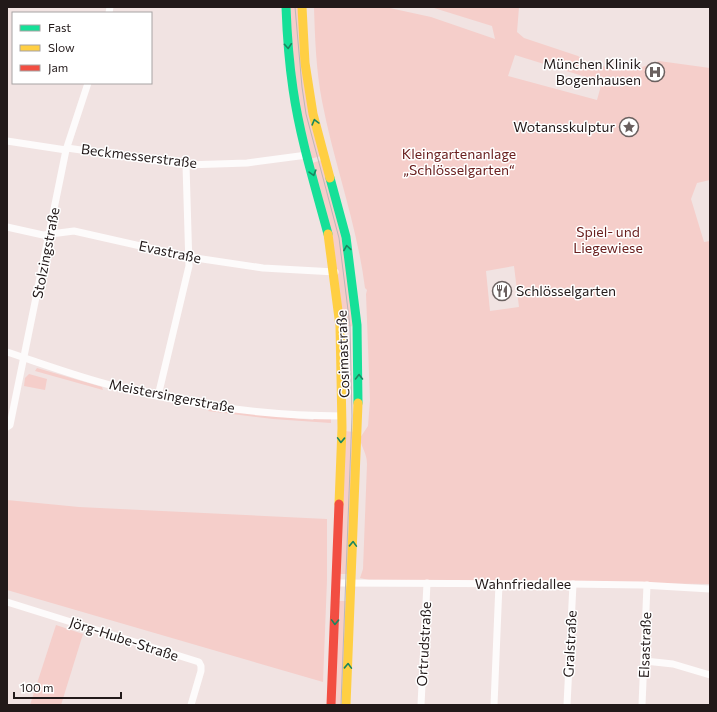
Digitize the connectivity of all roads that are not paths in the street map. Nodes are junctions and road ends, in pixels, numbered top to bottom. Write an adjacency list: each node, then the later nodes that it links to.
1 (286, 7): 6 (main road, Cosimastraße, one-way to 6)
2 (302, 7): 16 (main road, Cosimastraße, one-way to 2)
3 (88, 84): 5 (street, Stolzingstraße)
4 (7, 141): 5 (street, Beckmesserstraße)
5 (67, 149): 7 (street, Beckmesserstraße); 9 (street, Stolzingstraße)
6 (307, 155): 7 (street, Beckmesserstraße); 11 (main road, Cosimastraße, one-way to 11)
7 (186, 165): 10 (street)
8 (7, 227): 9 (street, Evastraße)
9 (50, 235): 10 (street, Evastraße); 13 (street, Stolzingstraße)
10 (189, 257): 11 (street, Evastraße); 14 (street)
11 (335, 272): 15 (main road, Cosimastraße)
12 (7, 352): 13 (street, Meistersingerstraße)
13 (24, 358): 14 (street, Meistersingerstraße); 17 (street, Stolzingstraße)
14 (158, 396): 15 (street, Meistersingerstraße)
15 (342, 416): 16 (main road); 19 (main road, Cosimastraße, one-way to 19)
16 (359, 416): 18 (main road, Cosimastraße, one-way to 16)
17 (8, 426)
18 (352, 582): 19 (street, Wahnfriedallee); 20 (street, Wahnfriedallee); 30 (main road, Cosimastraße, one-way to 18)
19 (336, 583): 29 (main road, Cosimastraße, one-way to 29)
20 (427, 583): 21 (street, Wahnfriedallee); 31 (street, Ortrudstraße)
21 (499, 584): 22 (street, Wahnfriedallee); 32 (street)
22 (573, 584): 23 (street, Wahnfriedallee); 33 (street, Gralstraße)
23 (647, 585): 24 (street, Wahnfriedallee); 26 (street, Elsastraße)
24 (710, 590)
25 (7, 602): 28 (street, Jörg-Hube-Straße)
26 (645, 660): 27 (street); 34 (street, Elsastraße)
27 (710, 675)
28 (191, 705)
29 (331, 705)
30 (346, 705)
31 (421, 705)
32 (494, 705)
33 (567, 705)
34 (642, 705)

